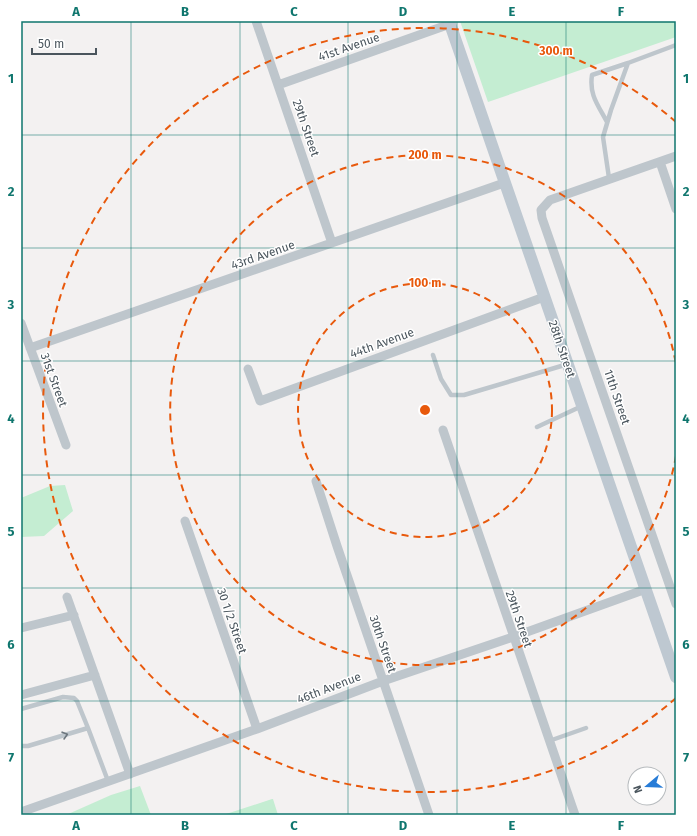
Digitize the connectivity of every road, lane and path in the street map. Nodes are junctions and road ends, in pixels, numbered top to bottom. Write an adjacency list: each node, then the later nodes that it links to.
1 (256, 21): 5 (street, 29th Street)
2 (449, 23): 5 (street, 41st Avenue); 10 (main road, 28th Street)
3 (676, 45): 4 (lane)
4 (628, 63): 6 (lane); 6 (lane)
5 (278, 84): 12 (street, 29th Street)
6 (607, 122): 9 (lane)
7 (676, 156): 8 (street)
8 (660, 162): 9 (street); 11 (street)
9 (609, 178): 27 (street, 11th Street)
10 (504, 183): 12 (street, 43rd Avenue); 13 (main road, 28th Street)
11 (676, 209)
12 (332, 244): 15 (street, 43rd Avenue)
13 (544, 297): 17 (main road, 28th Street); 18 (street, 44th Avenue)
14 (21, 323): 15 (street, 31st Street)
15 (30, 348): 22 (street, 31st Street)
16 (433, 355): 17 (lane)
17 (568, 364): 19 (main road, 28th Street)
18 (248, 369)
19 (582, 406): 20 (lane); 25 (main road, 28th Street)
20 (537, 428)
21 (443, 430): 30 (street, 29th Street)
22 (66, 446)
23 (316, 481): 33 (street, 30th Street)
24 (185, 521): 38 (street, 30 1/2 Street)
25 (646, 589): 30 (street, 46th Avenue); 32 (main road, 28th Street)
26 (67, 597): 28 (street)
27 (676, 604)
28 (74, 615): 29 (street); 31 (street)
29 (21, 628)
30 (513, 637): 33 (street, 46th Avenue); 39 (street, 29th Street)
31 (95, 675): 34 (street); 41 (street)
32 (676, 677)
33 (383, 681): 38 (street, 46th Avenue); 44 (street, 30th Street)
34 (21, 695)
35 (21, 709): 36 (lane)
36 (88, 728): 40 (lane, one-way to 36); 42 (lane)
37 (586, 728): 39 (lane)
38 (257, 729): 41 (street, 46th Avenue)
39 (549, 741): 45 (street, 29th Street)
40 (21, 746)
41 (130, 774): 42 (street, 46th Avenue)
42 (108, 781): 43 (street, 46th Avenue)
43 (21, 812)
44 (429, 815)
45 (575, 815)

